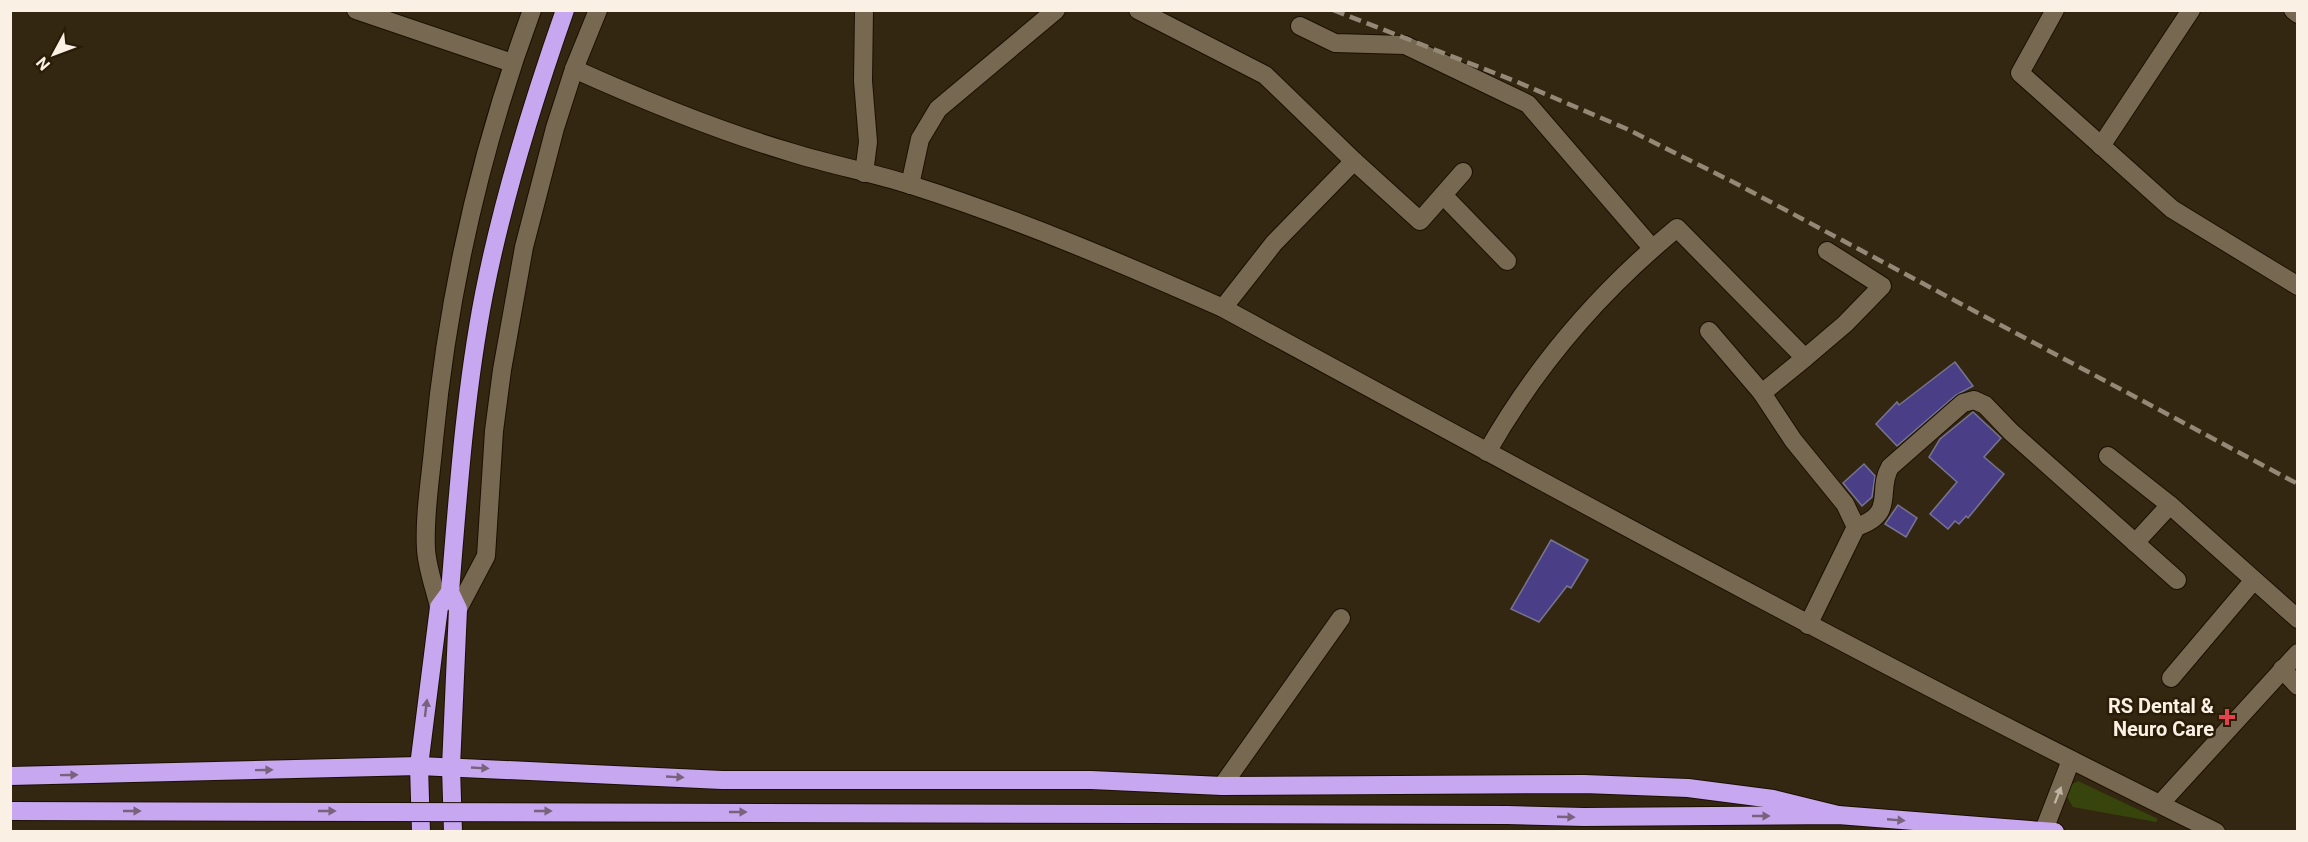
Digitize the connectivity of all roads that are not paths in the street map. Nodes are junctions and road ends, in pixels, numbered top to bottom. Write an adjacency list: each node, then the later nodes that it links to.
1 (356, 10): 13 (street)
2 (532, 10): 13 (street)
3 (565, 10): 36 (highway)
4 (598, 10): 14 (street)
5 (864, 10): 18 (street)
6 (1056, 10): 19 (street)
7 (1138, 10): 16 (street)
8 (2055, 10): 15 (street)
9 (2191, 10): 15 (street)
10 (2293, 10): 11 (street)
11 (2298, 14)
12 (1300, 26): 21 (street)
13 (512, 63): 37 (street)
14 (574, 69): 18 (street); 38 (street)
15 (2101, 146): 24 (street)
16 (1354, 161): 20 (street); 25 (street)
17 (1463, 172): 20 (street)
18 (864, 173): 19 (street)
19 (910, 184): 25 (street)
20 (1443, 195): 23 (street)
21 (1652, 248): 27 (street); 29 (street)
22 (1827, 251): 27 (street)
23 (1507, 261)
24 (2298, 286)
25 (1223, 308): 29 (street)
26 (1708, 331): 28 (street)
27 (1805, 358): 28 (street)
28 (1761, 393): 32 (street)
29 (1487, 452): 41 (street)
30 (2108, 456): 31 (street)
31 (2170, 505): 33 (street); 35 (street)
32 (1856, 527): 33 (street); 41 (street)
33 (2135, 543): 34 (street)
34 (2177, 580)
35 (2254, 580): 40 (street); 44 (street)
36 (450, 592): 37 (highway); 38 (highway)
37 (439, 607): 47 (highway, one-way to 37)
38 (458, 609): 48 (highway)
39 (1341, 618): 50 (street)
40 (2298, 619)
41 (1808, 625): 46 (street)
42 (2298, 653): 43 (street)
43 (2282, 669): 45 (street); 51 (street)
44 (2171, 678)
45 (2298, 686)
46 (2071, 760): 51 (street); 56 (street, one-way to 46)
47 (419, 766): 48 (highway); 49 (highway, one-way to 47); 54 (highway)
48 (451, 766): 50 (highway, one-way to 50); 55 (highway)
49 (10, 776)
50 (1222, 786): 53 (highway)
51 (2160, 804): 57 (street)
52 (10, 811): 53 (highway, one-way to 53, bridge)
53 (1838, 815): 56 (highway, one-way to 56)
54 (421, 831)
55 (453, 831)
56 (2049, 831)
57 (2216, 831)

